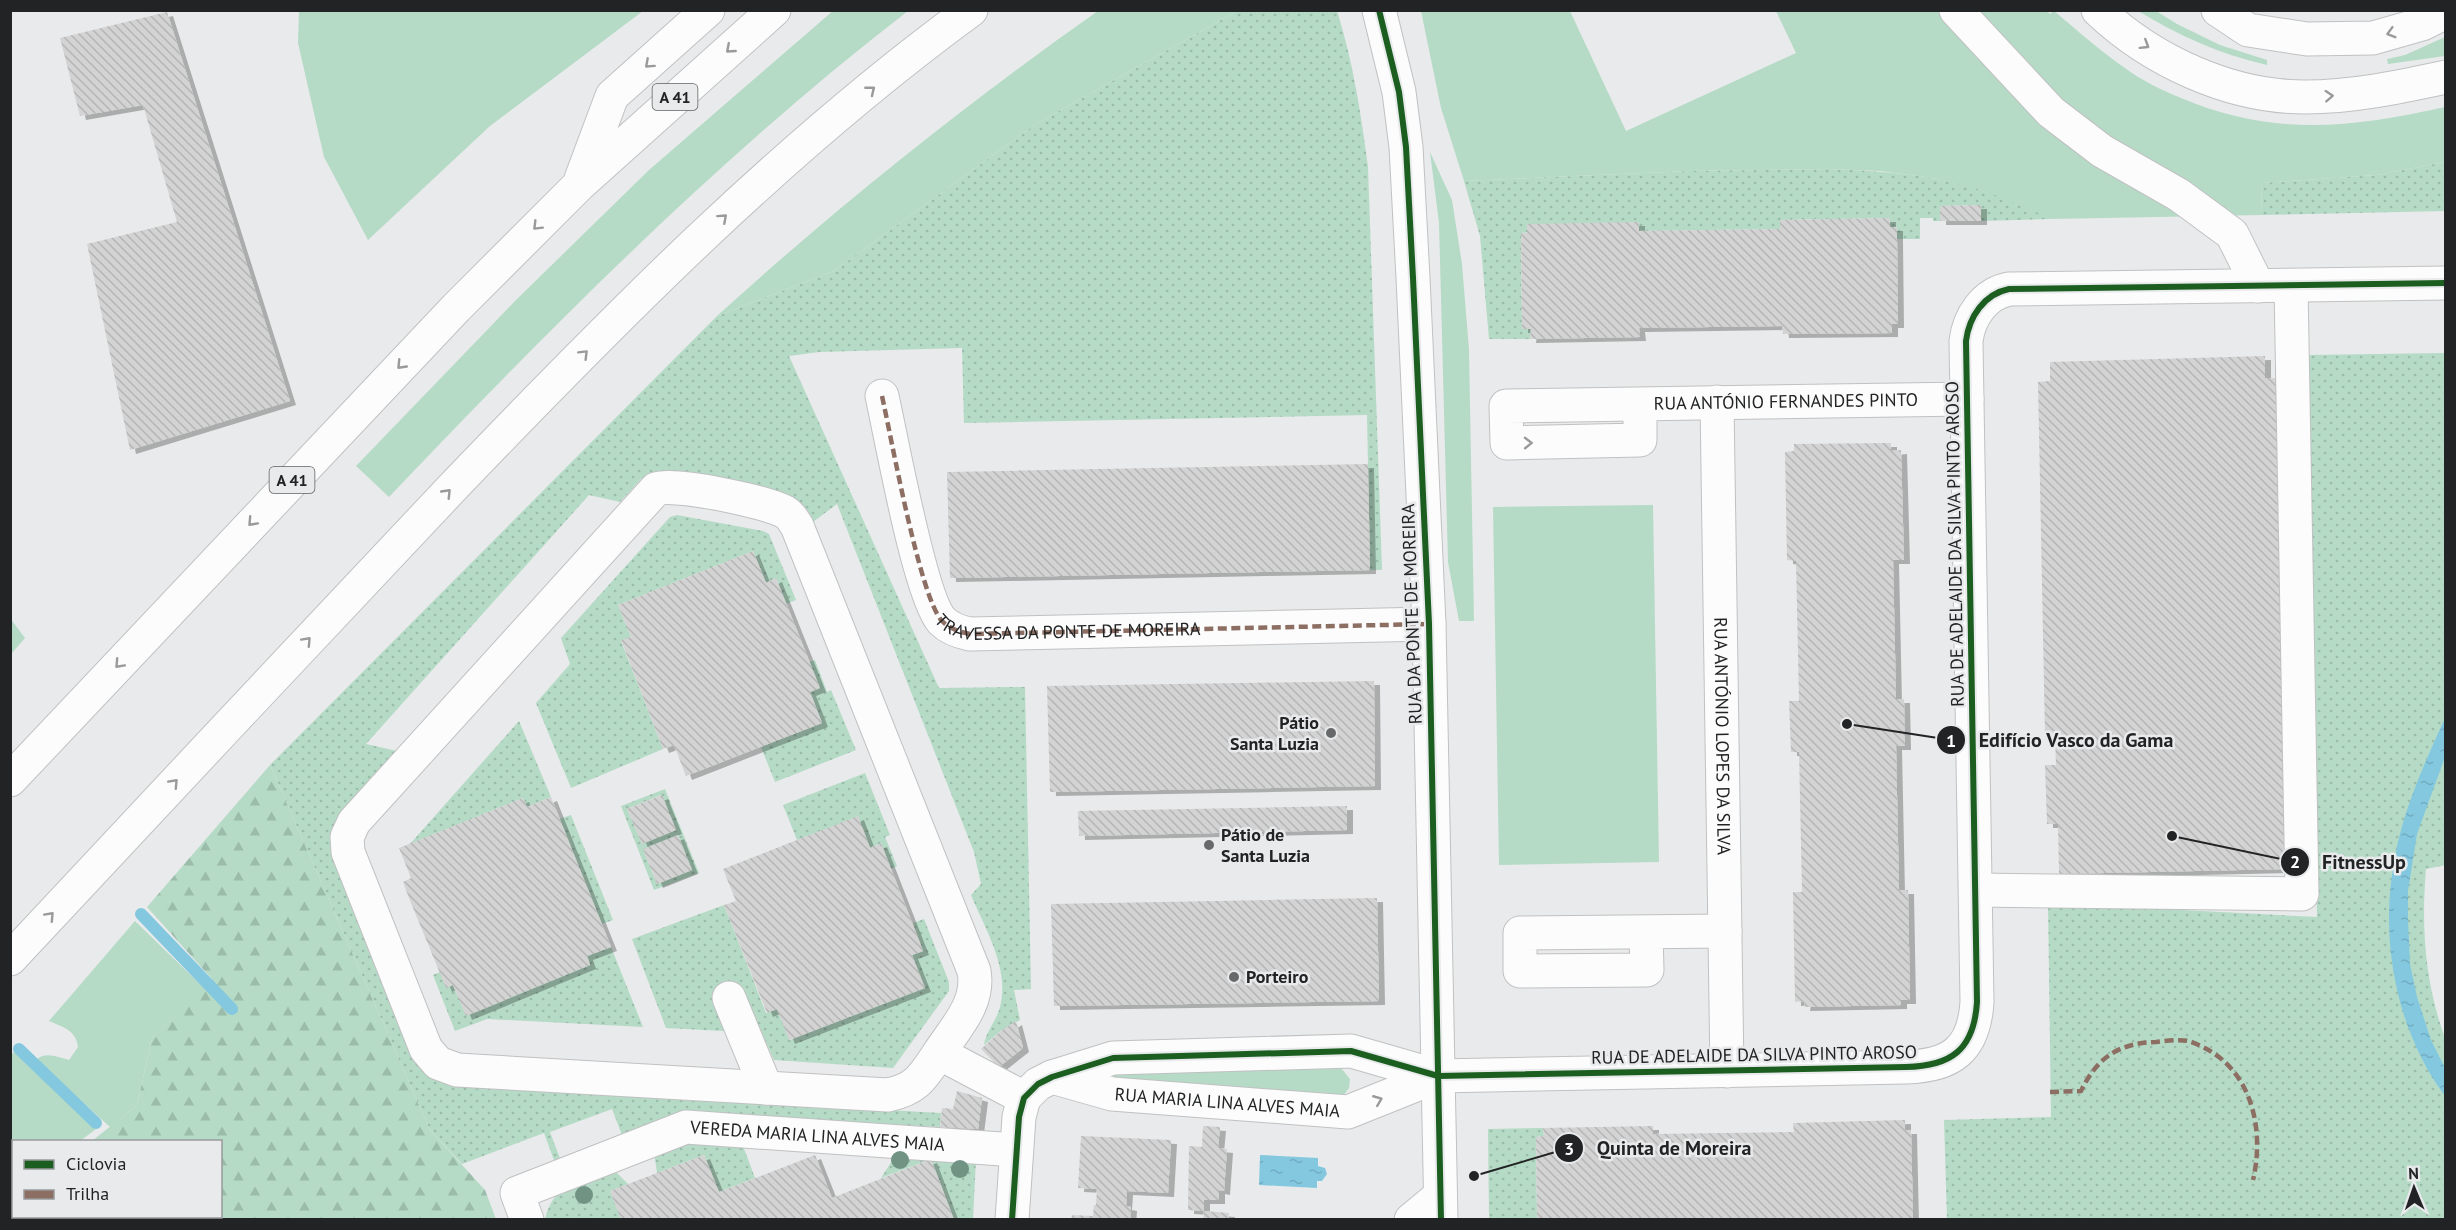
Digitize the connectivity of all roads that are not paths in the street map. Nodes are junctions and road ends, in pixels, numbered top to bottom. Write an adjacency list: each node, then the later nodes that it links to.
1 (708, 10): 10 (main road, one-way to 10)
2 (774, 10): 10 (main road, A 41, one-way to 10)
3 (971, 10): 23 (main road, one-way to 3)
4 (1379, 10): 18 (main road, RUA DA PONTE DE MOREIRA)
5 (1956, 10): 12 (main road)
6 (2098, 10): 9 (main road, one-way to 9)
7 (2218, 10): 8 (main road, one-way to 7)
8 (2445, 12)
9 (2445, 77)
10 (579, 185): 19 (main road, A 41, one-way to 19)
11 (2445, 283): 13 (main road, RUA DE ADELAIDE DA SILVA PINTO AROSO)
12 (2258, 286): 13 (main road, RUA DE ADELAIDE DA SILVA PINTO AROSO); 15 (main road, RUA DE ADELAIDE DA SILVA PINTO AROSO)
13 (2291, 286): 20 (main road)
14 (882, 396): 18 (main road, TRAVESSA DA PONTE DE MOREIRA)
15 (1968, 399): 16 (main road, RUA ANTÓNIO FERNANDES PINTO); 20 (main road, RUA DE ADELAIDE DA SILVA PINTO AROSO)
16 (1717, 402): 17 (main road, RUA ANTÓNIO FERNANDES PINTO); 21 (main road, RUA ANTÓNIO LOPES DA SILVA)
17 (1640, 404)
18 (1429, 624): 27 (main road, RUA DA PONTE DE MOREIRA)
19 (10, 780)
20 (1976, 890): 26 (main road, RUA DE ADELAIDE DA SILVA PINTO AROSO)
21 (1725, 931): 22 (main road); 26 (main road, RUA ANTÓNIO LOPES DA SILVA)
22 (1646, 932)
23 (10, 958)
24 (729, 998): 29 (main road)
25 (939, 1053): 29 (main road); 29 (main road); 30 (main road)
26 (1727, 1071): 27 (main road, RUA DE ADELAIDE DA SILVA PINTO AROSO)
27 (1438, 1076): 28 (main road, RUA MARIA LINA ALVES MAIA); 28 (main road, RUA MARIA LINA ALVES MAIA, one-way to 27); 32 (main road, RUA DA PONTE DE MOREIRA)
28 (1052, 1077): 30 (main road, RUA MARIA LINA ALVES MAIA)
29 (766, 1088)
30 (1024, 1098): 31 (main road)
31 (1016, 1150): 33 (main road, VEREDA MARIA LINA ALVES MAIA); 34 (main road)
32 (1441, 1214): 35 (main road)
33 (527, 1220)
34 (1012, 1220)
35 (1411, 1220)

